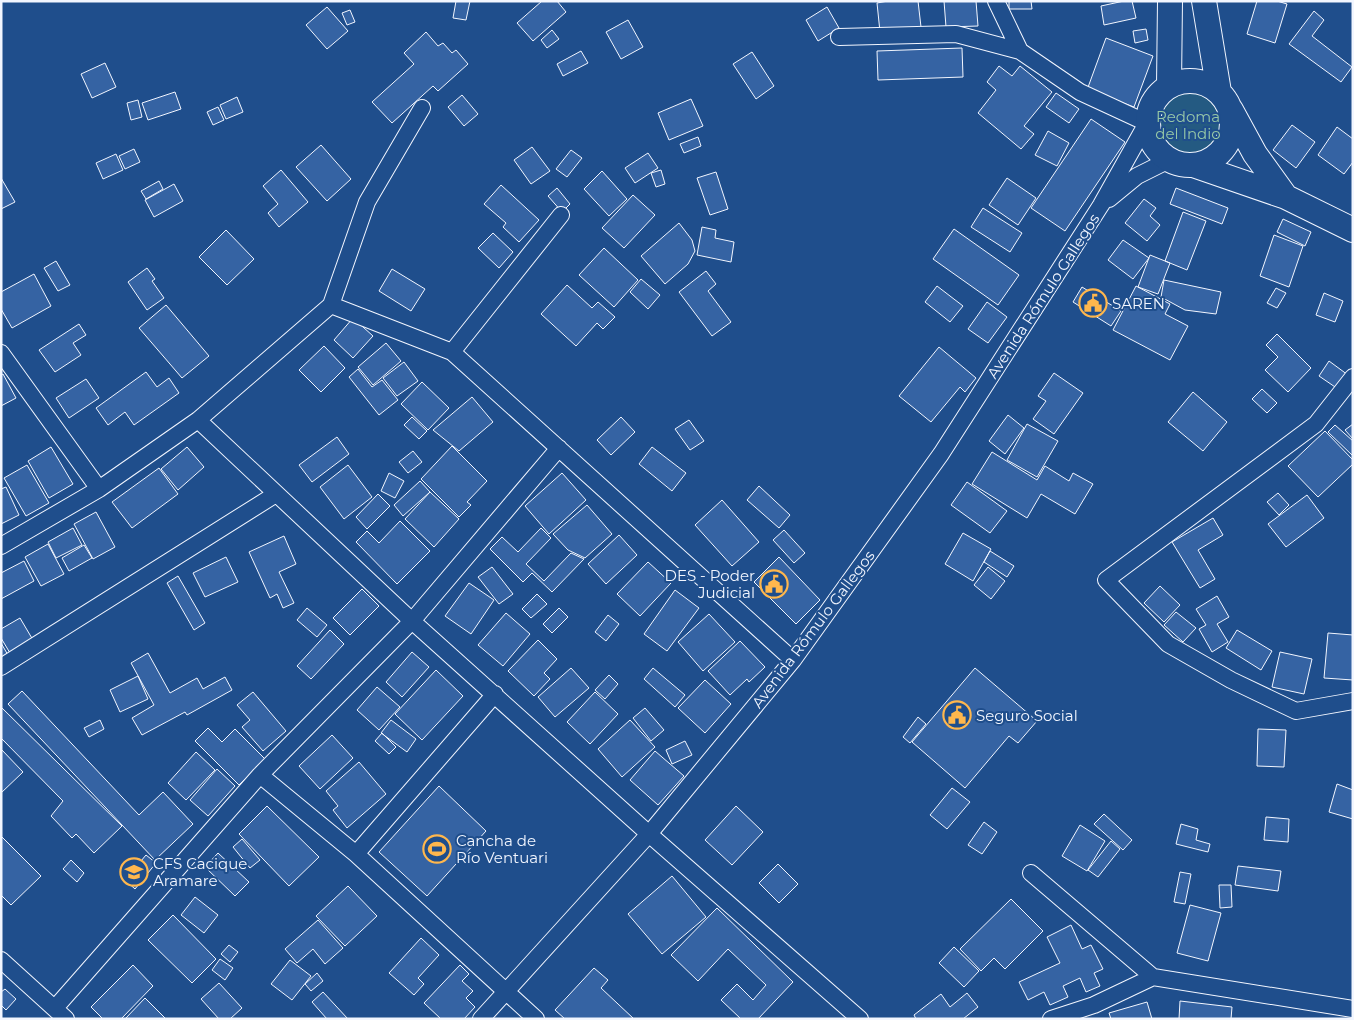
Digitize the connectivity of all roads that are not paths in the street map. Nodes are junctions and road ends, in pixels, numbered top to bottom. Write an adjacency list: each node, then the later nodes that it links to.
1 (996, 1): 5 (street)
2 (1170, 1): 6 (main road)
3 (1204, 1): 7 (main road)
4 (839, 37): 5 (street)
5 (1020, 51): 9 (street)
6 (1169, 86): 7 (main road); 9 (main road)
7 (1223, 98): 11 (main road); 12 (main road)
8 (422, 108): 16 (street)
9 (1147, 123): 10 (main road); 13 (street, Avenida Rómulo Gallegos)
10 (1169, 160): 11 (main road); 13 (street, Avenida Rómulo Gallegos)
11 (1193, 165): 12 (main road)
12 (1286, 197): 15 (main road)
13 (1101, 205): 26 (street, Avenida Rómulo Gallegos)
14 (561, 214): 17 (street)
15 (1353, 230)
16 (331, 305): 17 (street); 20 (street)
17 (452, 352): 21 (street)
18 (1, 354): 22 (street)
19 (1353, 377): 29 (street)
20 (198, 420): 22 (street); 23 (street)
21 (559, 448): 25 (street); 26 (street)
22 (99, 488): 24 (street)
23 (276, 494): 25 (street); 27 (street)
24 (1, 546)
25 (412, 621): 28 (street); 30 (street)
26 (793, 660): 31 (street, Avenida Rómulo Gallegos)
27 (1, 667)
28 (495, 694): 31 (street); 32 (street)
29 (1353, 701)
30 (260, 775): 32 (street); 39 (street)
31 (649, 834): 36 (street, Avenida Rómulo Gallegos); 42 (street)
32 (356, 854): 36 (street)
33 (1031, 873): 35 (street)
34 (1, 960): 39 (street)
35 (1153, 977): 37 (street); 38 (street)
36 (506, 992): 40 (street, Avenida Rómulo Gallegos); 41 (street)
37 (1353, 1009)
38 (1095, 1012): 43 (street)
39 (60, 1013)
40 (481, 1019)
41 (536, 1019)
42 (860, 1019)
43 (1051, 1019)

